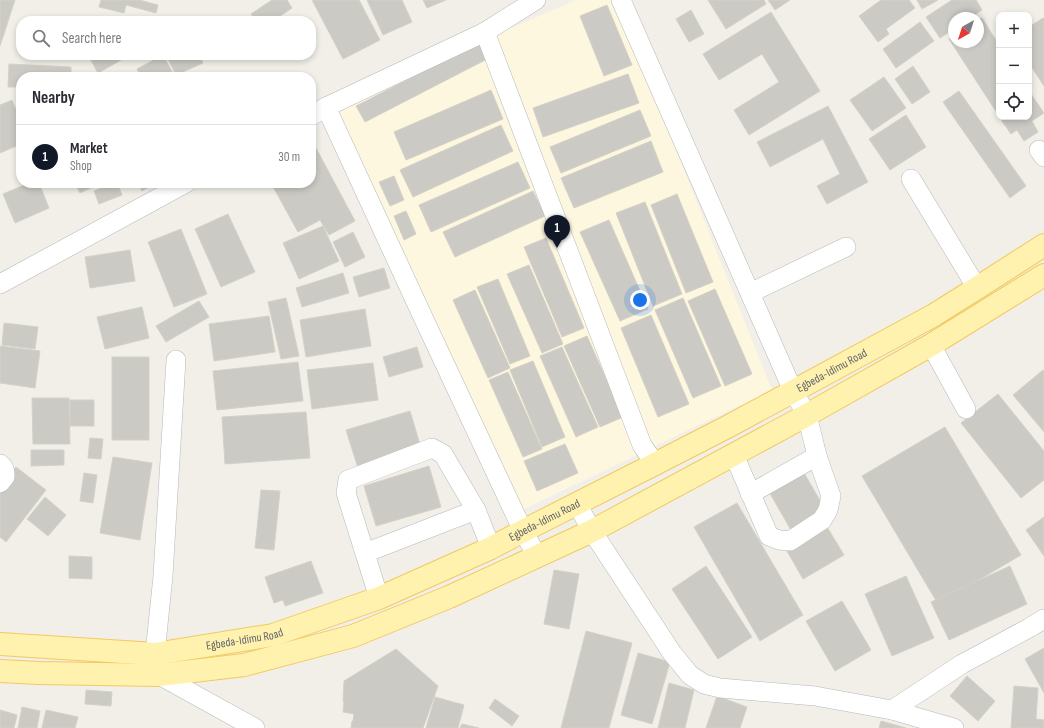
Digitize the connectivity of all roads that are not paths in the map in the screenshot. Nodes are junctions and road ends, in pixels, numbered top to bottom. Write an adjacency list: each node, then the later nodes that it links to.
1 (536, 0): 3 (street)
2 (621, 0): 12 (street)
3 (485, 32): 4 (street); 21 (street)
4 (319, 111): 26 (street)
5 (911, 178): 11 (street)
6 (177, 188): 10 (street)
7 (1044, 245): 11 (main road, Egbeda-Idimu Road)
8 (846, 247): 12 (street)
9 (1044, 275): 13 (main road, Egbeda-Idimu Road)
10 (0, 284)
11 (977, 288): 15 (main road, Egbeda-Idimu Road)
12 (750, 293): 15 (street)
13 (931, 345): 16 (street); 17 (main road, Egbeda-Idimu Road)
14 (176, 360): 34 (street)
15 (793, 391): 17 (street); 21 (main road, Egbeda-Idimu Road)
16 (966, 409)
17 (807, 415): 18 (main road, Egbeda-Idimu Road); 19 (street)
18 (734, 455): 23 (street); 27 (main road, Egbeda-Idimu Road)
19 (817, 456): 23 (street); 23 (street)
20 (0, 464): 22 (street)
21 (655, 464): 24 (main road, Egbeda-Idimu Road)
22 (0, 483)
23 (750, 494)
24 (577, 504): 26 (main road, Egbeda-Idimu Road); 27 (street)
25 (476, 510): 28 (street); 29 (street); 29 (street)
26 (523, 531): 28 (main road, Egbeda-Idimu Road); 30 (street)
27 (592, 531): 30 (main road, Egbeda-Idimu Road); 37 (street)
28 (491, 548): 31 (main road, Egbeda-Idimu Road)
29 (365, 553): 31 (street)
30 (537, 556): 36 (main road, Egbeda-Idimu Road)
31 (379, 598): 34 (main road, Egbeda-Idimu Road)
32 (1044, 619): 37 (street)
33 (0, 644): 34 (main road, Egbeda-Idimu Road)
34 (155, 654)
35 (0, 671): 36 (main road, Egbeda-Idimu Road)
36 (159, 675): 38 (street)
37 (892, 710): 39 (street)
38 (247, 726)
39 (954, 728)

